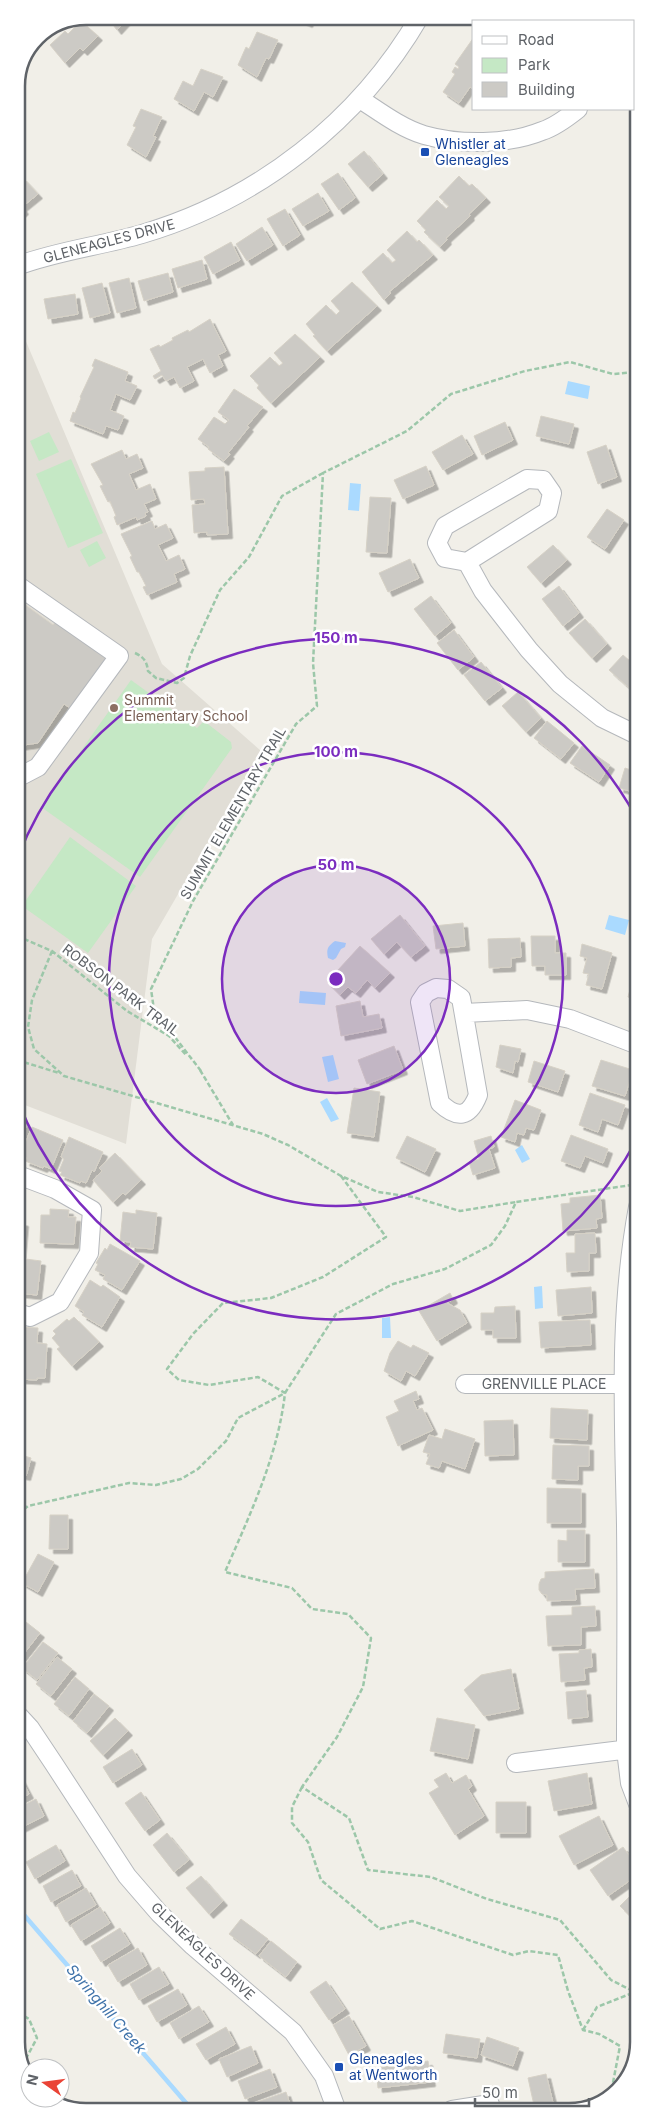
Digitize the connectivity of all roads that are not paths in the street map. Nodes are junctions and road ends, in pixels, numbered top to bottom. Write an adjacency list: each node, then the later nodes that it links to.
1 (415, 25): 2 (street, GLENEAGLES DRIVE)
2 (360, 99): 3 (street); 4 (street, GLENEAGLES DRIVE)
3 (576, 110)
4 (25, 264)
5 (467, 562): 5 (street); 7 (street)
6 (25, 591): 8 (street)
7 (630, 732)
8 (25, 774)
9 (464, 1013): 9 (street); 10 (street)
10 (630, 1042)
11 (25, 1177): 13 (street)
12 (630, 1248): 15 (street)
13 (25, 1315)
14 (465, 1384): 15 (street, GRENVILLE PLACE)
15 (622, 1384): 16 (street)
16 (630, 1675)
17 (25, 1724): 20 (street, GLENEAGLES DRIVE)
18 (630, 1749): 19 (street)
19 (516, 1763)
20 (334, 2103)

